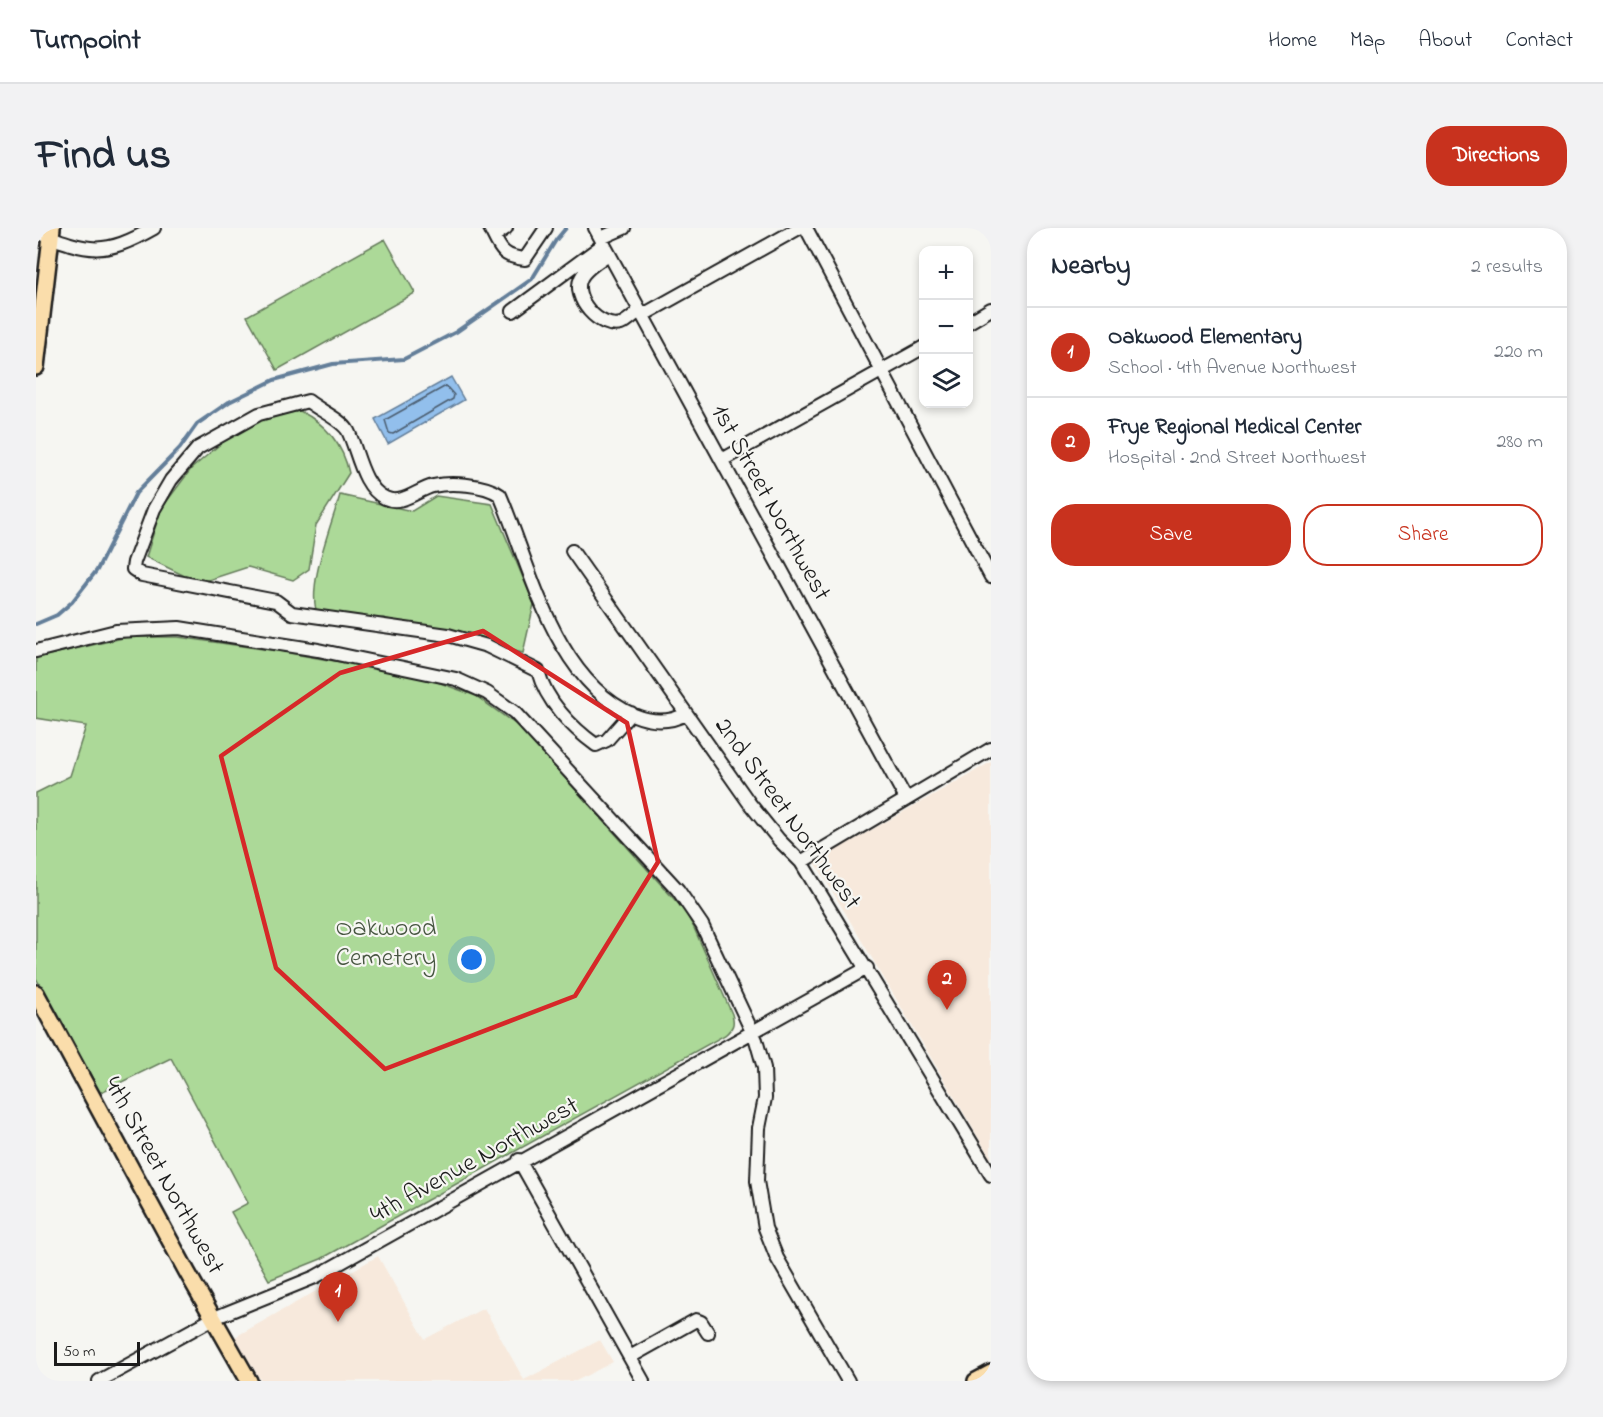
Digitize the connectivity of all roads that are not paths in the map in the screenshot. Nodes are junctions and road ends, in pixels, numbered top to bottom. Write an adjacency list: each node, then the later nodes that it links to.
1 (154, 228): 8 (street)
2 (506, 228): 7 (street)
3 (546, 228): 7 (street)
4 (624, 228): 9 (street)
5 (800, 228): 12 (street)
6 (806, 228): 16 (street)
7 (492, 232)
8 (46, 233): 15 (main road)
9 (602, 241): 11 (street); 12 (street, 1st Street Northwest); 12 (street)
10 (991, 309): 13 (street)
11 (513, 310)
12 (642, 313): 17 (street, 1st Street Northwest)
13 (973, 320)
14 (919, 350): 16 (street)
15 (36, 366)
16 (881, 372): 17 (street); 19 (street)
17 (722, 460): 24 (street, 1st Street Northwest)
18 (572, 551): 22 (street, 2nd Street Northwest)
19 (991, 577)
20 (36, 651): 28 (street)
21 (631, 713): 21 (street); 22 (street)
22 (686, 714): 25 (street, 2nd Street Northwest)
23 (991, 749): 24 (street)
24 (906, 799): 25 (street)
25 (801, 862): 26 (street, 2nd Street Northwest)
26 (867, 968): 28 (street, 4th Avenue Northwest); 30 (street, 2nd Street Northwest)
27 (36, 993): 31 (main road, 4th Street Northwest)
28 (751, 1032): 29 (street, 4th Avenue Northwest); 38 (street)
29 (519, 1160): 31 (street, 4th Avenue Northwest); 33 (street)
30 (991, 1175)
31 (214, 1318): 35 (street, 4th Avenue Northwest); 36 (main road, 4th Street Northwest)
32 (708, 1333): 33 (street)
33 (630, 1357): 37 (street)
34 (991, 1373): 39 (main road)
35 (99, 1381)
36 (249, 1381)
37 (643, 1381)
38 (848, 1381)
39 (976, 1381)

